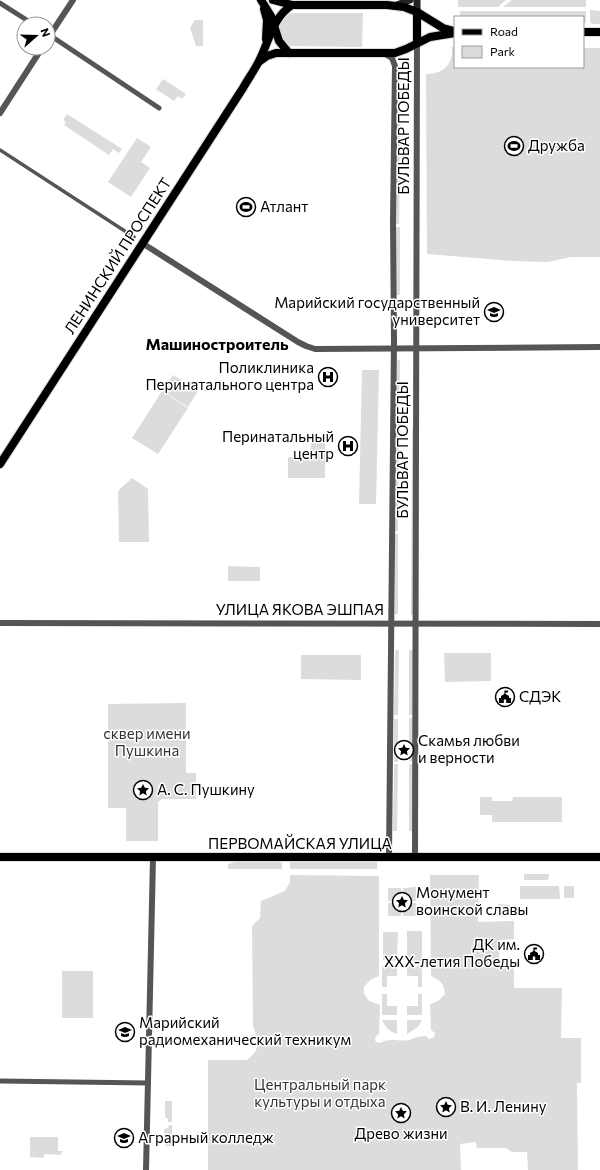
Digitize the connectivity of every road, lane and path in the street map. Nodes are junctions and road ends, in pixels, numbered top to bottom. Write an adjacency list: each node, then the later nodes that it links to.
1 (73, 0): 13 (street)
2 (272, 0): 8 (main road)
3 (410, 0): 9 (main road)
4 (417, 0): 10 (main road)
5 (261, 1): 12 (main road); 20 (main road, ЛЕНИНСКИЙ ПРОСПЕКТ)
6 (0, 3): 11 (street)
7 (388, 3): 8 (main road); 9 (main road)
8 (292, 5): 12 (main road, ЛЕНИНСКИЙ ПРОСПЕКТ)
9 (396, 6): 10 (main road)
10 (417, 12): 14 (main road); 19 (main road)
11 (20, 16)
12 (274, 25): 20 (main road, ЛЕНИНСКИЙ ПРОСПЕКТ); 21 (main road)
13 (56, 26)
14 (454, 32)
15 (454, 32): 19 (main road)
16 (584, 32): 17 (main road)
17 (600, 32)
18 (56, 41): 25 (street)
19 (417, 43): 22 (main road); 32 (street, БУЛЬВАР ПОБЕДЫ)
20 (266, 46): 24 (main road, ЛЕНИНСКИЙ ПРОСПЕКТ)
21 (289, 53): 22 (main road); 24 (main road)
22 (384, 54): 31 (street, БУЛЬВАР ПОБЕДЫ)
23 (37, 56): 26 (street)
24 (259, 62): 29 (main road, ЛЕНИНСКИЙ ПРОСПЕКТ)
25 (159, 108)
26 (0, 113)
27 (0, 150): 28 (street)
28 (134, 237)
29 (142, 243): 31 (street); 33 (main road, ЛЕНИНСКИЙ ПРОСПЕКТ)
30 (600, 347): 32 (street)
31 (394, 348): 32 (street); 35 (street, БУЛЬВАР ПОБЕДЫ)
32 (416, 348): 36 (street, БУЛЬВАР ПОБЕДЫ)
33 (0, 464)
34 (0, 623): 35 (street, УЛИЦА ЯКОВА ЭШПАЯ)
35 (391, 624): 36 (street, УЛИЦА ЯКОВА ЭШПАЯ); 39 (street, БУЛЬВАР ПОБЕДЫ)
36 (415, 624): 37 (street, УЛИЦА ЯКОВА ЭШПАЯ); 40 (street, БУЛЬВАР ПОБЕДЫ)
37 (600, 624)
38 (0, 857): 42 (main road, ПЕРВОМАЙСКАЯ УЛИЦА)
39 (389, 857): 40 (main road, ПЕРВОМАЙСКАЯ УЛИЦА); 42 (main road, ПЕРВОМАЙСКАЯ УЛИЦА)
40 (415, 857): 41 (main road, ПЕРВОМАЙСКАЯ УЛИЦА)
41 (600, 857)
42 (153, 858): 44 (street)
43 (0, 1081): 44 (street)
44 (148, 1083): 45 (street)
45 (146, 1170)

